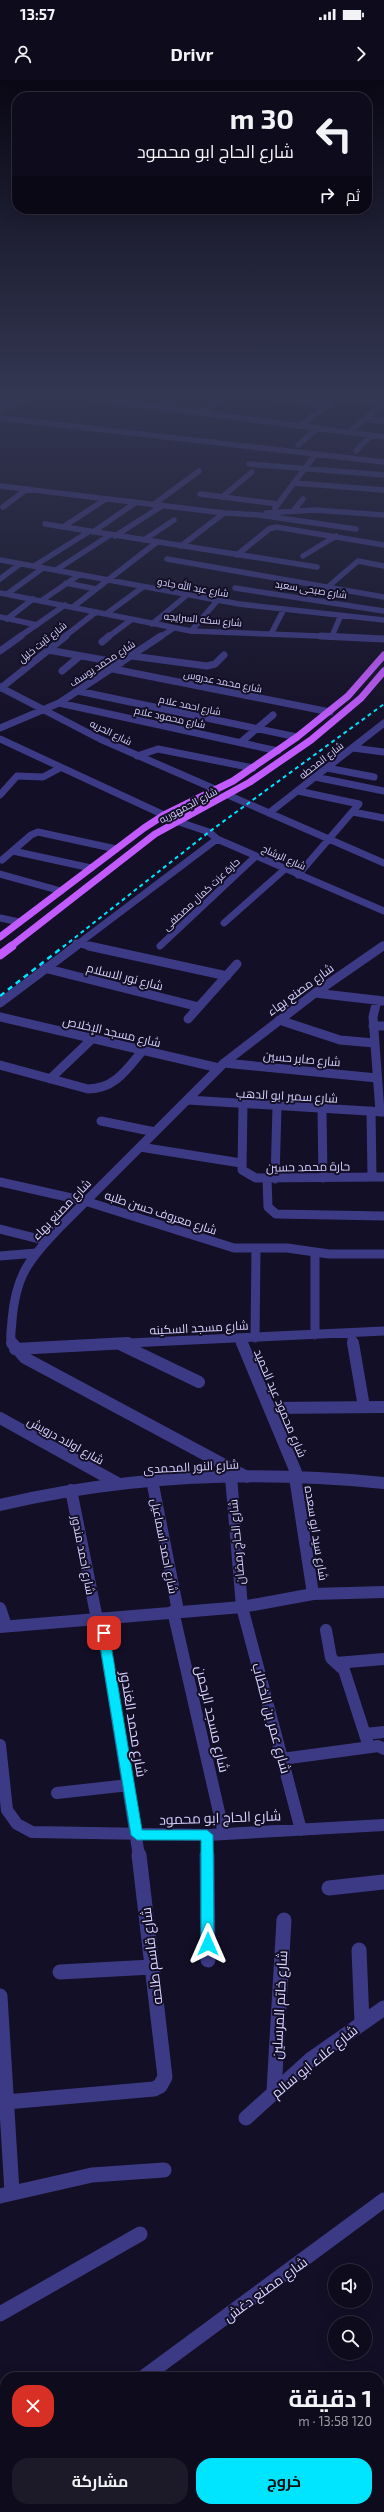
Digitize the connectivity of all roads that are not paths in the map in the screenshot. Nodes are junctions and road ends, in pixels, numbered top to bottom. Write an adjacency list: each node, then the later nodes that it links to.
1 (90, 509): 18 (street)
2 (125, 509): 20 (street)
3 (156, 509): 21 (street)
4 (205, 509): 9 (street)
5 (274, 509): 10 (street)
6 (305, 509): 8 (street)
7 (347, 509): 11 (street)
8 (294, 510): 10 (street)
9 (224, 511): 12 (street); 27 (street)
10 (272, 512): 12 (street)
11 (369, 513): 13 (street); 14 (street)
12 (259, 515): 19 (street)
13 (381, 515)
14 (365, 518)
15 (174, 520): 24 (street)
16 (45, 524): 18 (street)
17 (361, 524): 19 (street)
18 (62, 527): 20 (street)
19 (356, 529): 23 (street)
20 (91, 532): 21 (street); 28 (street)
21 (113, 535): 24 (street); 29 (street)
22 (336, 536): 23 (street); 30 (street); 31 (street)
23 (349, 538): 26 (street)
24 (144, 540): 25 (street)
25 (158, 542): 27 (street); 42 (street)
26 (384, 545)
27 (182, 546): 30 (street)
28 (64, 548): 29 (street); 35 (street)
29 (84, 552): 38 (street)
30 (237, 555): 40 (street)
31 (303, 556)
32 (167, 559): 40 (street)
33 (0, 560): 34 (street, شارع عبد الله جادو)
34 (20, 564): 35 (street, شارع عبد الله جادو); 41 (street)
35 (34, 566): 37 (street, شارع عبد الله جادو)
36 (384, 566): 44 (street)
37 (43, 568): 38 (street, شارع عبد الله جادو); 49 (street)
38 (56, 570): 39 (street, شارع عبد الله جادو)
39 (79, 575): 42 (street, شارع عبد الله جادو); 43 (street)
40 (307, 576): 44 (street)
41 (0, 579)
42 (108, 580): 45 (street, شارع عبد الله جادو); 47 (street)
43 (66, 583): 47 (street); 53 (street)
44 (329, 586): 51 (street)
45 (142, 587): 50 (street, شارع عبد الله جادو); 60 (street)
46 (234, 588): 58 (street, شارع صبحى سعيد)
47 (96, 589): 56 (street)
48 (0, 593): 49 (street, شارع سكه السرايجه)
49 (7, 594): 52 (street, شارع سكه السرايجه)
50 (188, 595): 54 (street, شارع عبد الله جادو); 65 (street)
51 (384, 597)
52 (33, 599): 53 (street, شارع سكه السرايجه); 62 (street)
53 (41, 601): 55 (street, شارع سكه السرايجه)
54 (217, 601): 57 (street, شارع عبد الله جادو); 68 (street)
55 (65, 605): 56 (street, شارع سكه السرايجه); 66 (street)
56 (73, 607): 59 (street, شارع سكه السرايجه)
57 (284, 609): 61 (street, شارع عبد الله جادو); 69 (street)
58 (384, 611)
59 (96, 612): 60 (street, شارع سكه السرايجه); 75 (street, شارع ثابت خليل)
60 (106, 614): 63 (street, شارع سكه السرايجه)
61 (341, 615): 64 (street, شارع عبد الله جادو); 70 (street)
62 (3, 618): 66 (street)
63 (131, 620): 65 (street, شارع سكه السرايجه); 74 (street)
64 (384, 620)
65 (152, 624): 67 (street, شارع سكه السرايجه)
66 (37, 625): 73 (street)
67 (174, 628): 68 (street, شارع سكه السرايجه); 80 (street, شارع محمد يوسف)
68 (191, 630): 69 (street, شارع سكه السرايجه)
69 (271, 634): 70 (street, شارع سكه السرايجه)
70 (332, 636): 72 (street, شارع سكه السرايجه)
71 (0, 639): 73 (street)
72 (384, 639)
73 (14, 641): 76 (street)
74 (102, 642)
75 (48, 650): 79 (street); 85 (street, شارع ثابت خليل)
76 (0, 651)
77 (224, 655): 80 (street)
78 (384, 655): 91 (main road, شارع الجمهوريه)
79 (80, 656): 81 (street); 83 (street)
80 (132, 656): 81 (street, شارع محمد يوسف)
81 (121, 663): 82 (street, شارع محمد يوسف)
82 (113, 669): 86 (street, شارع محمد يوسف); 91 (street, شارع محمد عدروس)
83 (62, 671)
84 (384, 671): 112 (main road, شارع الجمهوريه)
85 (1, 688): 90 (street, شارع الحريه)
86 (78, 691): 88 (street, شارع احمد علام); 89 (street, شارع محمد يوسف)
87 (126, 692): 88 (street)
88 (116, 699): 95 (street, شارع احمد علام)
89 (59, 703): 90 (street, شارع محمد يوسف); 98 (street, شارع محمود علام)
90 (43, 712): 94 (street, شارع محمد يوسف); 102 (street, شارع الحريه)
91 (330, 712): 96 (main road, شارع الجمهوريه)
92 (273, 715): 95 (street)
93 (382, 726): 99 (street, شارع المحطه)
94 (0, 728)
95 (257, 729): 96 (street, شارع احمد علام); 98 (street)
96 (297, 737): 100 (main road, شارع الجمهوريه)
97 (0, 740): 103 (street)
98 (241, 742): 100 (street, شارع محمود علام)
99 (353, 748): 101 (street); 105 (street, شارع المحطه)
100 (278, 751): 104 (main road, شارع الجمهوريه)
101 (384, 752)
102 (137, 756): 104 (street); 108 (street, شارع الحريه)
103 (60, 768): 111 (street); 115 (street)
104 (252, 768): 108 (main road, شارع الجمهوريه)
105 (327, 768): 106 (street, شارع المحطه); 107 (street)
106 (315, 777): 109 (street, شارع المحطه); 110 (street)
107 (374, 777)
108 (217, 790): 115 (main road, شارع الجمهوريه)
109 (298, 790): 113 (street); 114 (street, شارع المحطه)
110 (384, 791)
111 (0, 795)
112 (228, 795): 114 (street); 117 (main road, شارع الجمهوريه)
113 (352, 812): 116 (street); 119 (street)
114 (269, 813): 119 (street)
115 (164, 815): 120 (main road, شارع الجمهوريه)
116 (384, 818)
117 (176, 821): 118 (street, شارع الرشاح); 138 (main road, شارع الجمهوريه)
118 (217, 839): 122 (street, شارع الرشاح); 135 (street)
119 (329, 839): 124 (street); 128 (street)
120 (116, 849): 121 (street); 125 (main road, شارع الجمهوريه)
121 (13, 851): 123 (street); 125 (street)
122 (256, 856): 126 (street, شارع الرشاح); 137 (street, حارة عزت كمال مصطفى)
123 (2, 860)
124 (384, 862)
125 (91, 868): 129 (main road, شارع الجمهوريه)
126 (285, 869): 128 (street, شارع الرشاح); 133 (street)
127 (0, 874): 129 (street)
128 (298, 875): 130 (street, شارع الرشاح)
129 (61, 891): 132 (main road, شارع الجمهوريه)
130 (384, 911)
131 (0, 918): 132 (street)
132 (19, 922): 134 (main road, شارع الجمهوريه)
133 (224, 923)
134 (0, 937)
135 (76, 944): 140 (street); 141 (street)
136 (384, 945): 142 (street, شارع مصنع بهاء)
137 (160, 946)
138 (0, 955)
139 (237, 964): 141 (street)
140 (44, 968): 144 (street); 145 (street, شارع نور الاسلام)
141 (227, 976): 145 (street)
142 (315, 993): 143 (street); 148 (street, شارع مصنع بهاء)
143 (380, 1001): 149 (street)
144 (0, 1003)
145 (199, 1006): 147 (street)
146 (0, 1017): 151 (street, شارع مسجد الإخلاص)
147 (188, 1018)
148 (279, 1020): 152 (street); 155 (street, شارع مصنع بهاء)
149 (373, 1026): 150 (street); 152 (street)
150 (384, 1026)
151 (93, 1038): 153 (street, شارع مسجد الإخلاص); 157 (street)
152 (374, 1043): 156 (street)
153 (143, 1050): 155 (street, شارع مسجد الإخلاص); 157 (street)
154 (0, 1065): 157 (street)
155 (222, 1065): 156 (street, شارع صابر حسين); 158 (street, شارع مصنع بهاء)
156 (377, 1078): 162 (street)
157 (50, 1079)
158 (188, 1100): 159 (street, شارع سمير ابو الدهب); 164 (street, شارع مصنع بهاء)
159 (244, 1105): 160 (street, شارع سمير ابو الدهب); 166 (street)
160 (277, 1107): 161 (street, شارع سمير ابو الدهب); 170 (street)
161 (322, 1110): 162 (street, شارع سمير ابو الدهب); 169 (street)
162 (378, 1112): 167 (street)
163 (100, 1121): 164 (street)
164 (155, 1132): 165 (street, شارع مصنع بهاء)
165 (140, 1147): 166 (street); 172 (street, شارع مصنع بهاء)
166 (241, 1164): 170 (street, حارة محمد حسين)
167 (372, 1177): 168 (street, حارة محمد حسين); 169 (street, حارة محمد حسين)
168 (384, 1177)
169 (323, 1178): 170 (street, حارة محمد حسين)
170 (271, 1179): 173 (street)
171 (0, 1182): 172 (street, شارع معروف حسن طلبه)
172 (85, 1202): 175 (street, شارع مصنع بهاء); 176 (street, شارع معروف حسن طلبه)
173 (384, 1216)
174 (0, 1230): 175 (street)
175 (47, 1241): 178 (street, شارع مصنع بهاء)
176 (256, 1249): 177 (street, شارع معروف حسن طلبه); 185 (street)
177 (315, 1252): 179 (street, شارع معروف حسن طلبه); 183 (street)
178 (36, 1253): 180 (street); 187 (street, شارع مصنع بهاء)
179 (384, 1254)
180 (0, 1256)
181 (384, 1331): 182 (street, شارع مسجد السكينه)
182 (351, 1333): 183 (street, شارع مسجد السكينه); 189 (street)
183 (314, 1335): 185 (street, شارع مسجد السكينه)
184 (240, 1338): 185 (street, شارع مسجد السكينه); 186 (street, شارع مسجد السكينه); 191 (street, شارع محمود عبد الحميد)
185 (255, 1338)
186 (120, 1344): 187 (street, شارع مسجد السكينه); 188 (street)
187 (15, 1349): 194 (street)
188 (199, 1382)
189 (364, 1407): 190 (street); 191 (street)
190 (384, 1407)
191 (269, 1408): 195 (street, شارع محمود عبد الحميد)
192 (0, 1418): 198 (street, شارع اولاد درويش)
193 (231, 1477): 194 (street, شارع النور المحمدى); 196 (street, شارع النور المحمدى); 203 (street, شارع الحاج رمضان)
194 (247, 1477): 195 (street, شارع النور المحمدى)
195 (296, 1477): 197 (street, شارع النور المحمدى); 202 (street, شارع سيد ابو سعده)
196 (152, 1480): 198 (street, شارع النور المحمدى); 205 (street, شارع احمد اسماعيل)
197 (384, 1483)
198 (119, 1484): 199 (street, شارع النور المحمدى)
199 (71, 1490): 200 (street, شارع النور المحمدى); 206 (street, شارع احمد مندور)
200 (1, 1503)
201 (384, 1592): 202 (street)
202 (313, 1594): 203 (street)
203 (242, 1607): 205 (street); 216 (street, شارع عمر بن الخطاب)
204 (0, 1608): 207 (street)
205 (175, 1611): 206 (street); 221 (street, شارع مسجد الرحمن)
206 (99, 1618): 207 (street); 217 (street, شارع محمد الغندور)
207 (3, 1627)
208 (326, 1630): 210 (street)
209 (384, 1659): 210 (street)
210 (336, 1663): 212 (street)
211 (384, 1732): 212 (street)
212 (365, 1734): 214 (street)
213 (0, 1745): 222 (street, شارع الحاج ابو محمود)
214 (369, 1748): 215 (street); 216 (street)
215 (384, 1749)
216 (282, 1759): 220 (street, شارع عمر بن الخطاب)
217 (129, 1785): 218 (street); 222 (street, شارع محمد الغندور)
218 (57, 1793)
219 (384, 1824): 220 (street, شارع الحاج ابو محمود)
220 (301, 1830): 221 (street, شارع الحاج ابو محمود)
221 (224, 1834): 223 (street, شارع الحاج ابو محمود)
222 (137, 1835): 223 (street, شارع الحاج ابو محمود); 229 (street, شارع قاسم طلحه)
223 (207, 1835): 228 (street)
224 (384, 1882): 225 (street)
225 (329, 1888)
226 (284, 1920): 235 (street, شارع خاتم المرسلين)
227 (359, 1950): 233 (street)
228 (208, 1960)
229 (152, 1967): 230 (street); 236 (street, شارع قاسم طلحه)
230 (60, 1972)
231 (0, 1996): 234 (street)
232 (384, 2008): 233 (street, شارع علاء ابو سالم)
233 (362, 2022): 235 (street, شارع علاء ابو سالم)
234 (2, 2058): 236 (street)
235 (274, 2091): 237 (street, شارع علاء ابو سالم)
236 (6, 2102): 239 (street)
237 (246, 2118)
238 (164, 2170): 239 (street)
239 (6, 2194)
240 (384, 2200): 243 (street, شارع مصنع دغش)
241 (140, 2234): 242 (street)
242 (0, 2314)
243 (151, 2372)

